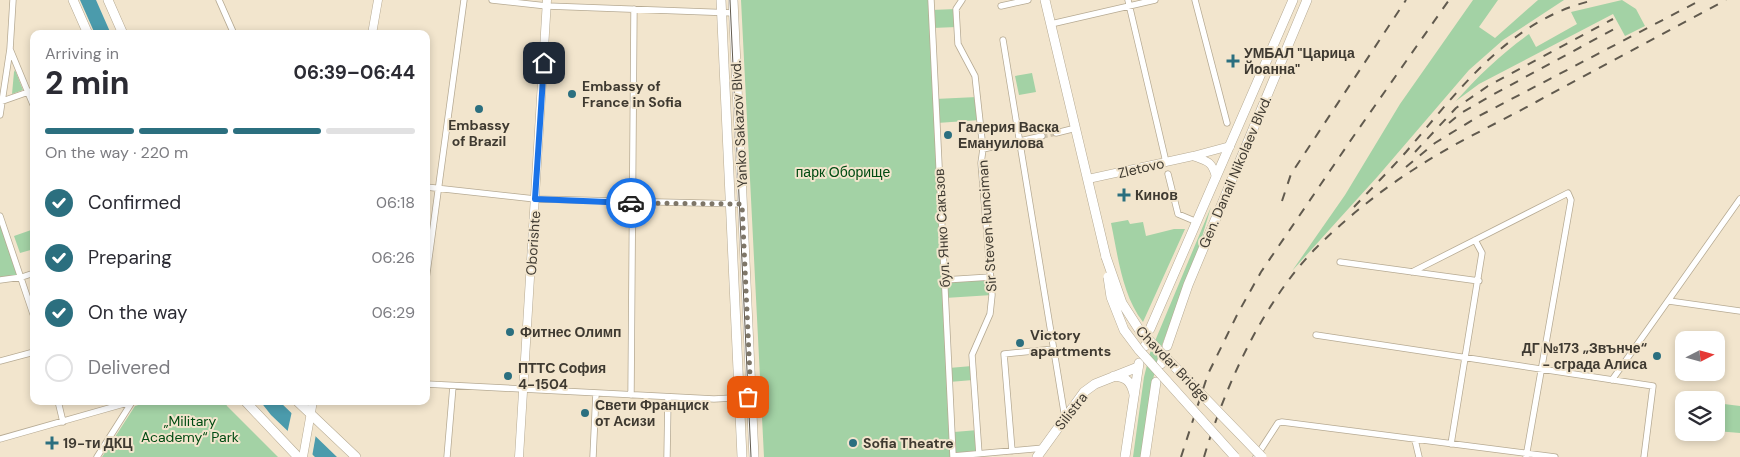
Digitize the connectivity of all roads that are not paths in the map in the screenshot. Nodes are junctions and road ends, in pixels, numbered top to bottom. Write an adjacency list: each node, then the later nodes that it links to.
1 (13, 0): 30 (street)
2 (73, 0): 25 (main road)
3 (108, 0): 26 (main road)
4 (220, 0): 27 (street)
5 (378, 0): 28 (street)
6 (464, 0): 50 (street)
7 (492, 0): 18 (street)
8 (721, 0): 22 (main road, Yanko Sakazov Blvd.)
9 (733, 0): 23 (main road, Yanko Sakazov Blvd.)
10 (931, 0): 67 (street, бул. Янко Сакъзов)
11 (962, 0): 41 (street, Sir Steven Runciman)
12 (1028, 0): 20 (street)
13 (1045, 0): 24 (main road, Chavdar Bridge)
14 (1155, 0): 19 (street)
15 (1195, 0): 35 (street)
16 (1293, 0): 40 (main road, Gen. Danail Nikolaev Blvd.)
17 (1307, 0): 42 (main road, Gen. Danail Nikolaev Blvd.)
18 (547, 3): 21 (street); 51 (street, Oborishte)
19 (1129, 3): 24 (street); 44 (street)
20 (1001, 6)
21 (634, 9): 22 (street); 53 (street)
22 (722, 12): 23 (street); 54 (main road, Yanko Sakazov Blvd.)
23 (734, 13): 55 (main road, Yanko Sakazov Blvd.)
24 (1051, 24): 36 (main road, Chavdar Bridge)
25 (86, 30)
26 (121, 30)
27 (232, 30)
28 (373, 30)
29 (1003, 40): 39 (street)
30 (10, 49): 31 (street); 33 (street)
31 (30, 89)
32 (30, 91): 33 (street)
33 (1, 102): 34 (street)
34 (0, 115)
35 (1227, 123)
36 (1076, 128): 37 (street); 48 (main road, Chavdar Bridge)
37 (1056, 133)
38 (1042, 136): 39 (street)
39 (1020, 141): 41 (street); 75 (street)
40 (1230, 146): 42 (main road); 43 (street, Zletovo); 46 (main road, Gen. Danail Nikolaev Blvd.); 47 (main road)
41 (983, 149): 65 (street, Sir Steven Runciman)
42 (1243, 151): 47 (main road, Gen. Danail Nikolaev Blvd.)
43 (1193, 156): 44 (street, Zletovo); 46 (street)
44 (1166, 162): 48 (street, Zletovo)
45 (1168, 174): 57 (street)
46 (1216, 177): 57 (main road, Gen. Danail Nikolaev Blvd.)
47 (1232, 177): 74 (main road, Gen. Danail Nikolaev Blvd.)
48 (1088, 179): 60 (main road, Chavdar Bridge)
49 (430, 187): 50 (street)
50 (439, 188): 51 (street); 59 (street)
51 (535, 199): 53 (street); 85 (street, Oborishte)
52 (1740, 199): 69 (street)
53 (632, 203): 54 (street); 88 (street)
54 (730, 204): 55 (street); 91 (main road, Yanko Sakazov Blvd.)
55 (742, 204): 90 (main road, Yanko Sakazov Blvd.)
56 (0, 216): 64 (street)
57 (1197, 222): 72 (main road, Gen. Danail Nikolaev Blvd.)
58 (1475, 240): 62 (street); 68 (street); 79 (street)
59 (430, 252)
60 (1106, 257): 121 (main road, Chavdar Bridge, bridge); 123 (main road, Chavdar Bridge, bridge)
61 (1340, 262): 62 (street)
62 (1412, 272): 68 (street)
63 (30, 274): 64 (street)
64 (22, 277): 66 (street); 70 (street)
65 (991, 278): 67 (street); 106 (street, Sir Steven Runciman)
66 (0, 280)
67 (944, 280): 109 (street, бул. Янко Сакъзов)
68 (1478, 281): 77 (street)
69 (1669, 301): 71 (street); 81 (street)
70 (30, 304)
71 (1740, 311)
72 (1150, 329)
73 (1316, 335): 77 (street)
74 (1167, 346)
75 (1054, 349): 99 (street); 105 (street)
76 (30, 353): 78 (street)
77 (1465, 356): 79 (street); 103 (street)
78 (0, 361)
79 (1541, 369): 81 (street); 108 (street)
80 (1114, 376): 87 (main road); 87 (main road, Silistra); 99 (main road, Silistra)
81 (1612, 380): 126 (street)
82 (1156, 382): 120 (main road)
83 (430, 384): 84 (street)
84 (453, 386): 85 (street); 112 (street)
85 (523, 389): 86 (street); 113 (street, Oborishte)
86 (596, 393): 88 (street); 114 (street)
87 (1134, 394): 119 (main road)
88 (631, 395): 89 (street)
89 (668, 397): 91 (street); 115 (street)
90 (751, 397): 91 (street); 117 (main road, Yanko Sakazov Blvd.)
91 (739, 398): 116 (main road, Yanko Sakazov Blvd.)
92 (59, 405): 100 (street)
93 (122, 405): 100 (street)
94 (130, 405): 110 (street)
95 (249, 405): 107 (main road)
96 (302, 405): 98 (main road)
97 (312, 405): 98 (street)
98 (311, 413): 107 (street); 111 (main road)
99 (1065, 418): 104 (main road, Silistra)
100 (63, 422): 101 (street)
101 (0, 440)
102 (1415, 440): 103 (street); 122 (street); 124 (street)
103 (1451, 444): 108 (street)
104 (1044, 448): 105 (street); 118 (main road, Silistra)
105 (1012, 451): 106 (street)
106 (979, 454): 109 (street)
107 (302, 455)
108 (1527, 455): 125 (street)
109 (953, 456)
110 (97, 457)
111 (356, 457)
112 (447, 457)
113 (519, 457)
114 (593, 457)
115 (667, 457)
116 (742, 457)
117 (754, 457)
118 (1037, 457)
119 (1125, 457)
120 (1145, 457)
121 (1235, 457)
122 (1256, 457)
123 (1262, 457)
124 (1419, 457)
125 (1555, 457)
126 (1644, 457)

